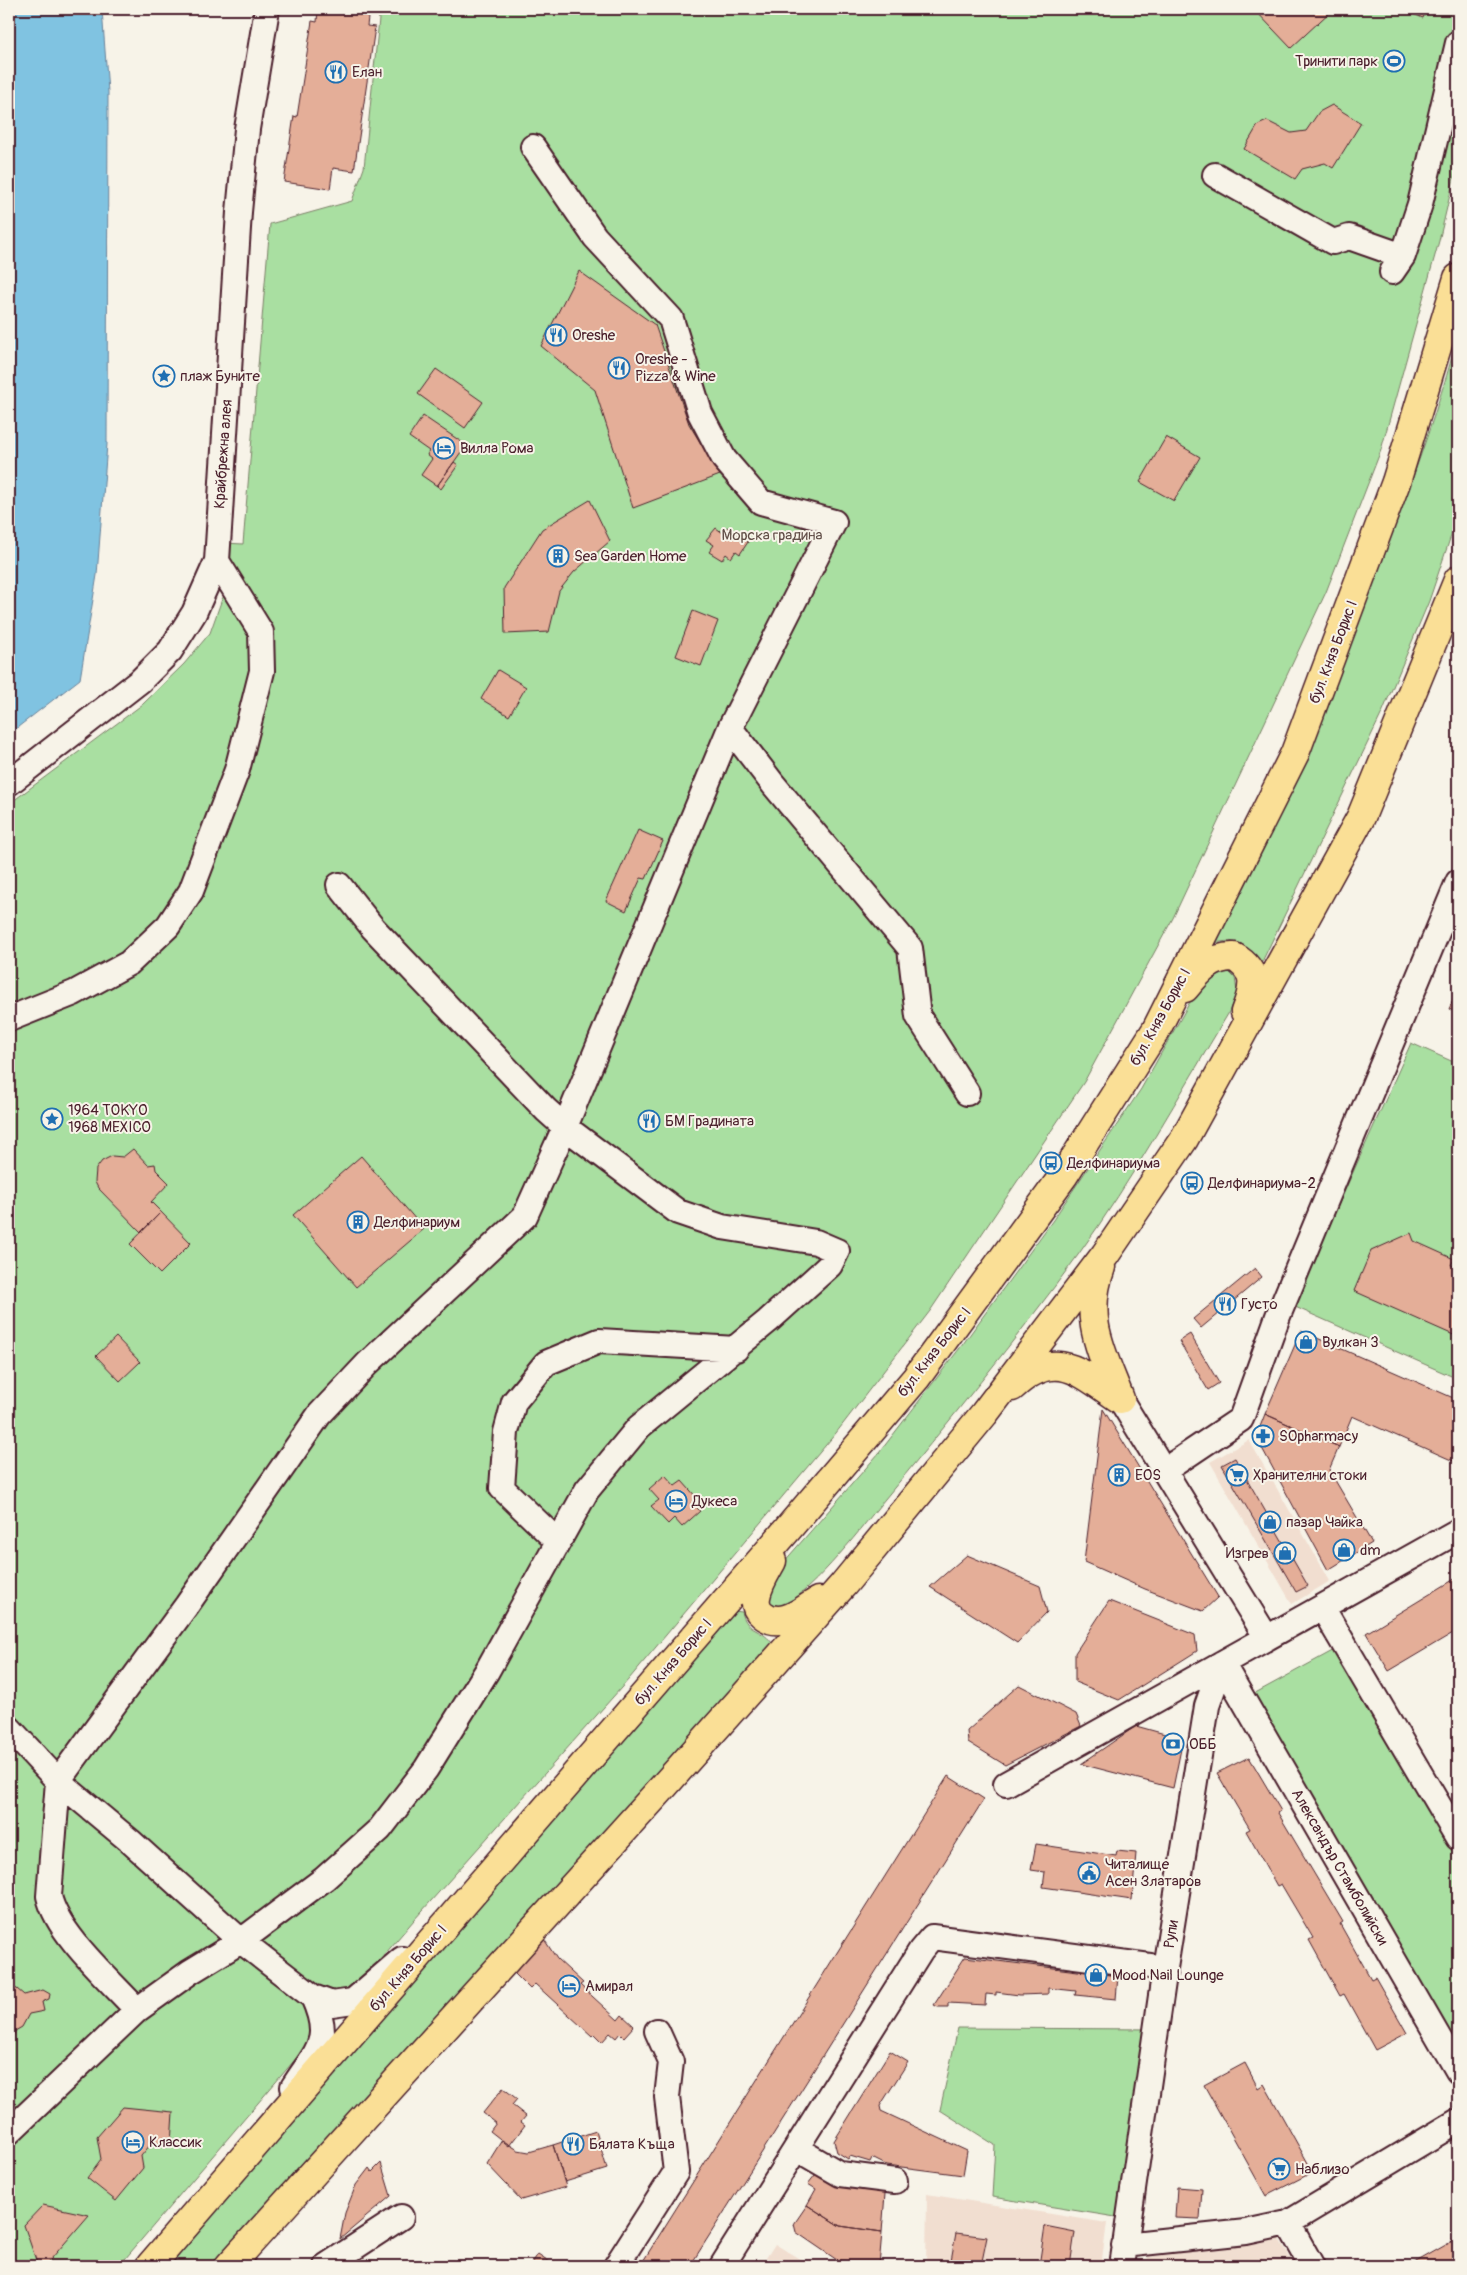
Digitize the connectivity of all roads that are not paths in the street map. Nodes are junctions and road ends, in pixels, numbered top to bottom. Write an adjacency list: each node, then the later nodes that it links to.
1 (267, 9): 6 (street, Крайбрежна алея)
2 (1458, 43): 4 (street)
3 (533, 147): 8 (street)
4 (1215, 175)
5 (1458, 278): 13 (main road, бул. Княз Борис I)
6 (217, 561): 9 (street, Крайбрежна алея); 12 (street)
7 (1458, 580): 14 (main road)
8 (730, 728): 15 (street); 16 (street)
9 (9, 783)
10 (1458, 882): 21 (street)
11 (339, 885): 16 (street)
12 (9, 1019)
13 (1156, 1030): 14 (main road); 22 (main road, бул. Княз Борис I)
14 (1220, 1071): 17 (main road)
15 (967, 1093)
16 (565, 1127): 18 (street); 30 (street)
17 (1105, 1255): 19 (main road); 20 (main road)
18 (736, 1349): 24 (street); 24 (street)
19 (1120, 1399): 20 (main road); 21 (street)
20 (984, 1414): 25 (main road)
21 (1165, 1470): 27 (street)
22 (787, 1530): 25 (main road); 33 (main road, бул. Княз Борис I)
23 (1458, 1531): 26 (street)
24 (558, 1542): 34 (street)
25 (843, 1585): 49 (main road)
26 (1322, 1607): 27 (street); 32 (street)
27 (1267, 1638): 28 (street)
28 (1222, 1663): 31 (street); 35 (street, Рупи); 39 (street, Александър Стамболийски)
29 (9, 1728): 30 (street)
30 (58, 1781): 34 (street); 37 (street)
31 (1006, 1784)
32 (1458, 1838)
33 (464, 1903): 36 (street); 42 (main road, бул. Княз Борис I)
34 (241, 1941): 36 (street); 37 (street)
35 (1165, 1968): 43 (street); 47 (street, Рупи)
36 (313, 1997): 42 (street)
37 (137, 2010): 41 (street)
38 (657, 2032): 51 (street)
39 (1458, 2071)
40 (1458, 2121): 46 (street)
41 (9, 2132)
42 (263, 2136): 48 (main road, бул. Княз Борис I)
43 (796, 2148): 44 (street); 52 (street)
44 (895, 2181)
45 (400, 2217): 50 (street)
46 (1288, 2223): 47 (street); 53 (street)
47 (1123, 2256)
48 (150, 2266)
49 (229, 2266)
50 (326, 2266)
51 (616, 2266)
52 (722, 2266)
53 (1312, 2266)

